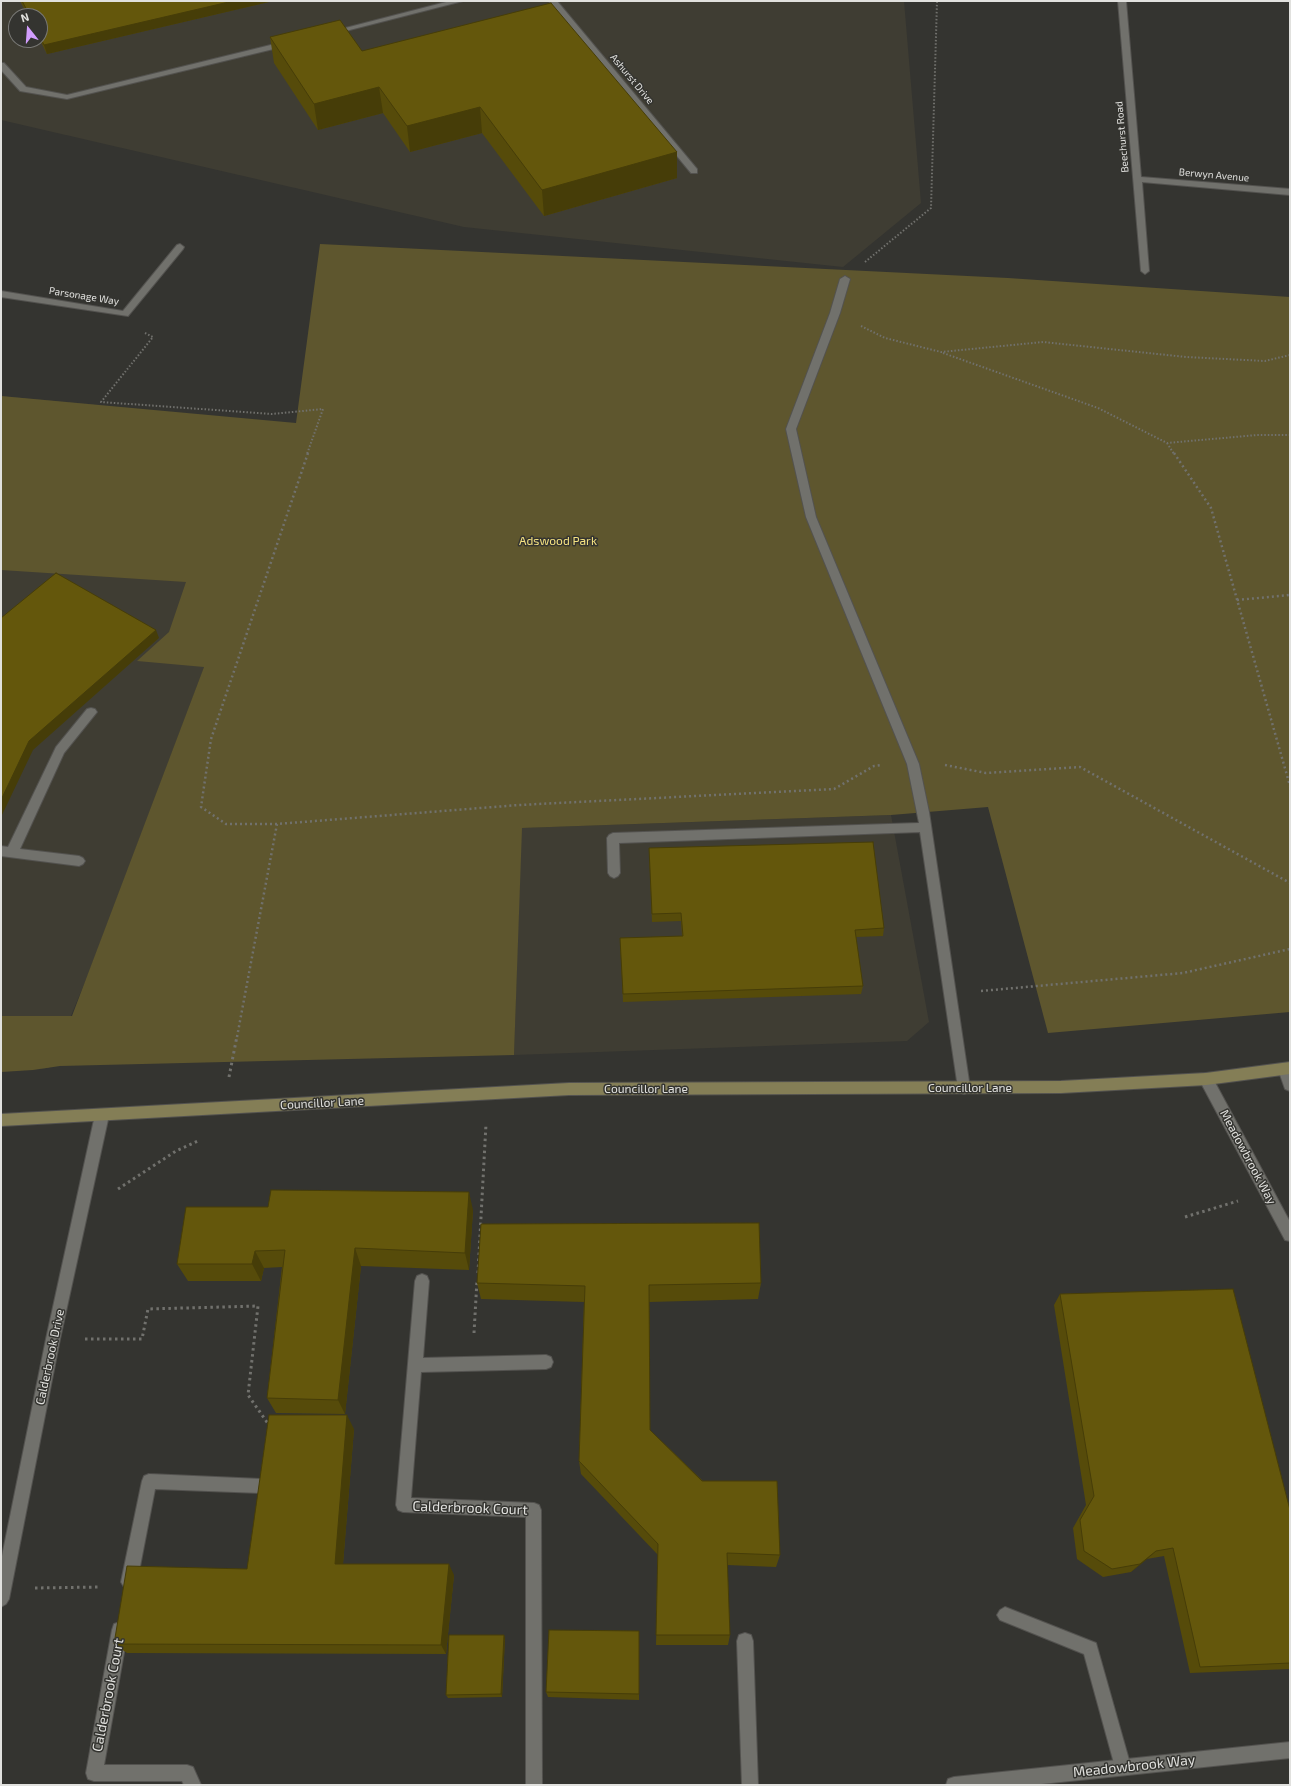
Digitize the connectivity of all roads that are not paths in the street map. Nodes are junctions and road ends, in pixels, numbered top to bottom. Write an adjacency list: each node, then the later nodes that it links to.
1 (459, 1): 4 (street)
2 (553, 1): 7 (street, Ashurst Drive)
3 (1122, 1): 8 (street, Beechurst Road)
4 (321, 35)
5 (298, 40): 6 (street)
6 (1, 65)
7 (694, 171)
8 (1137, 180): 9 (street, Berwyn Avenue); 11 (street, Beechurst Road)
9 (1290, 192)
10 (180, 247): 13 (street, Parsonage Way)
11 (1145, 271)
12 (845, 280): 15 (street)
13 (1, 294)
14 (91, 712): 16 (street)
15 (925, 826): 18 (street); 22 (street)
16 (6, 851): 17 (street)
17 (79, 861)
18 (614, 873)
19 (1287, 1068): 20 (street, Councillor Lane); 21 (street)
20 (1206, 1079): 22 (street, Councillor Lane); 25 (street, Meadowbrook Way)
21 (1290, 1085)
22 (964, 1088): 23 (street, Councillor Lane)
23 (102, 1115): 24 (street, Councillor Lane); 31 (street, Calderbrook Drive)
24 (1, 1120)
25 (1290, 1235)
26 (422, 1281): 28 (street, Calderbrook Court)
27 (546, 1362): 28 (street)
28 (415, 1365): 38 (street, Calderbrook Court)
29 (261, 1486): 30 (street)
30 (128, 1590)
31 (2, 1594)
32 (1005, 1615): 36 (street)
33 (123, 1617): 37 (street, Calderbrook Court)
34 (745, 1641): 39 (street)
35 (1290, 1750): 36 (street, Meadowbrook Way)
36 (1123, 1767): 40 (street, Meadowbrook Way)
37 (193, 1785)
38 (534, 1785)
39 (750, 1785)
40 (954, 1785)

